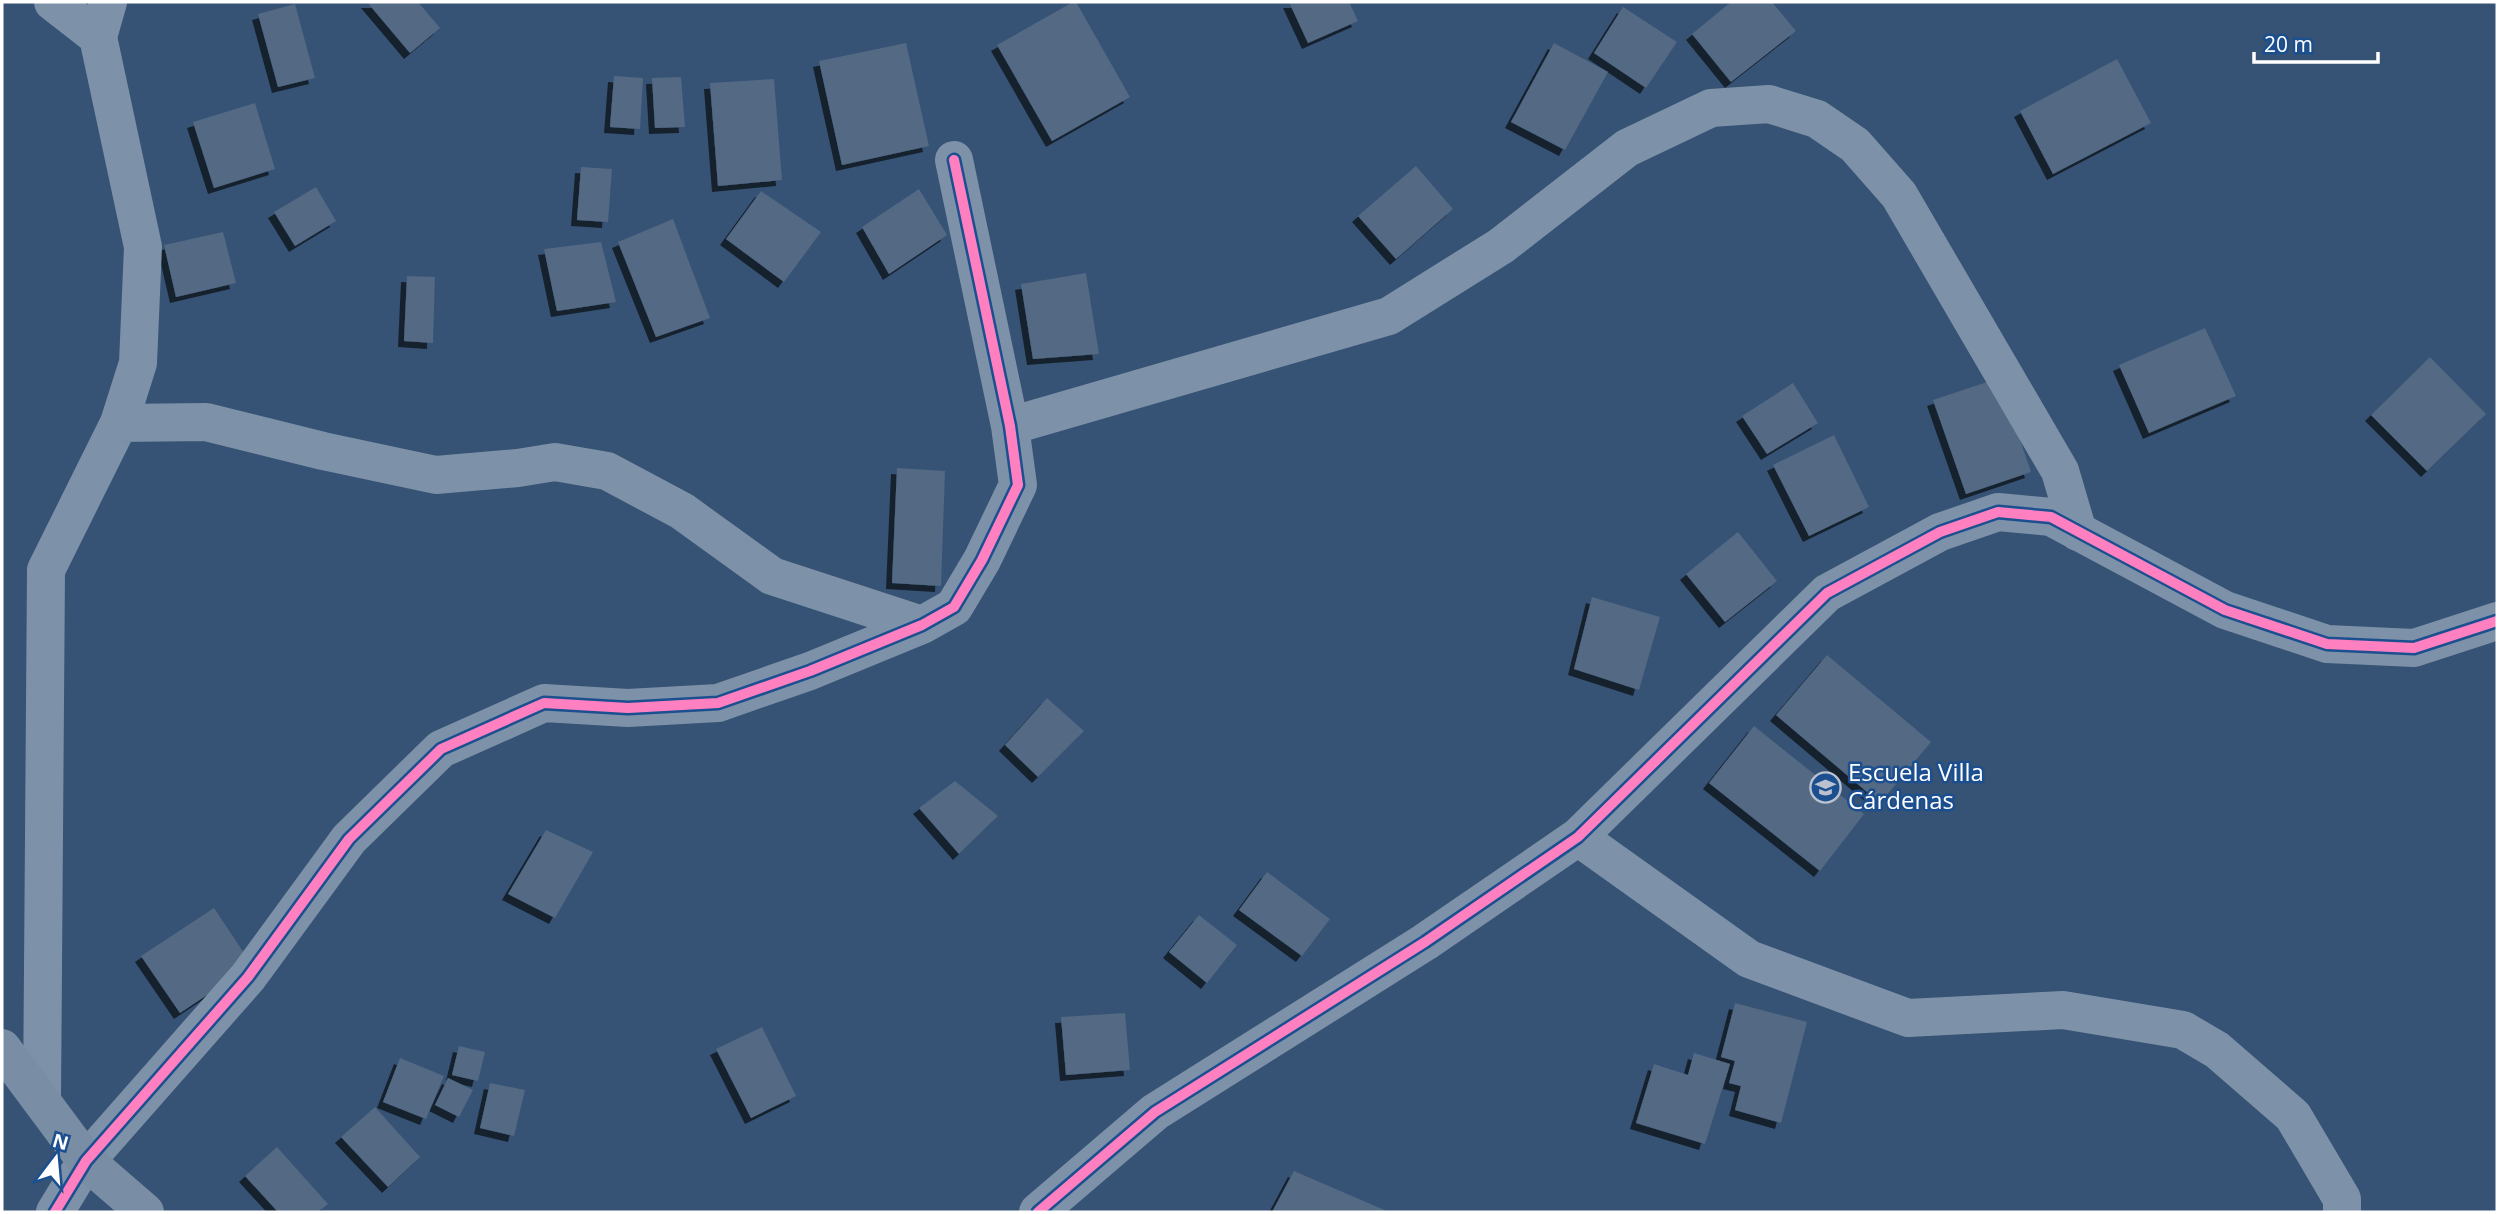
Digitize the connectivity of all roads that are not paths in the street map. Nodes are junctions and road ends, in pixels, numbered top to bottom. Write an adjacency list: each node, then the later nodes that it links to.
1 (53, 2): 2 (street)
2 (103, 19): 4 (street)
3 (954, 160): 5 (street)
4 (119, 423): 8 (street); 11 (street)
5 (1010, 426): 6 (street); 8 (street)
6 (2078, 532): 7 (street); 9 (street)
7 (2497, 621)
8 (922, 625): 12 (street)
9 (1578, 838): 15 (street); 16 (street)
10 (2, 1048): 11 (street)
11 (42, 1100): 12 (street)
12 (86, 1161): 13 (street); 14 (street)
13 (55, 1212)
14 (145, 1212)
15 (1038, 1212)
16 (2342, 1212)

